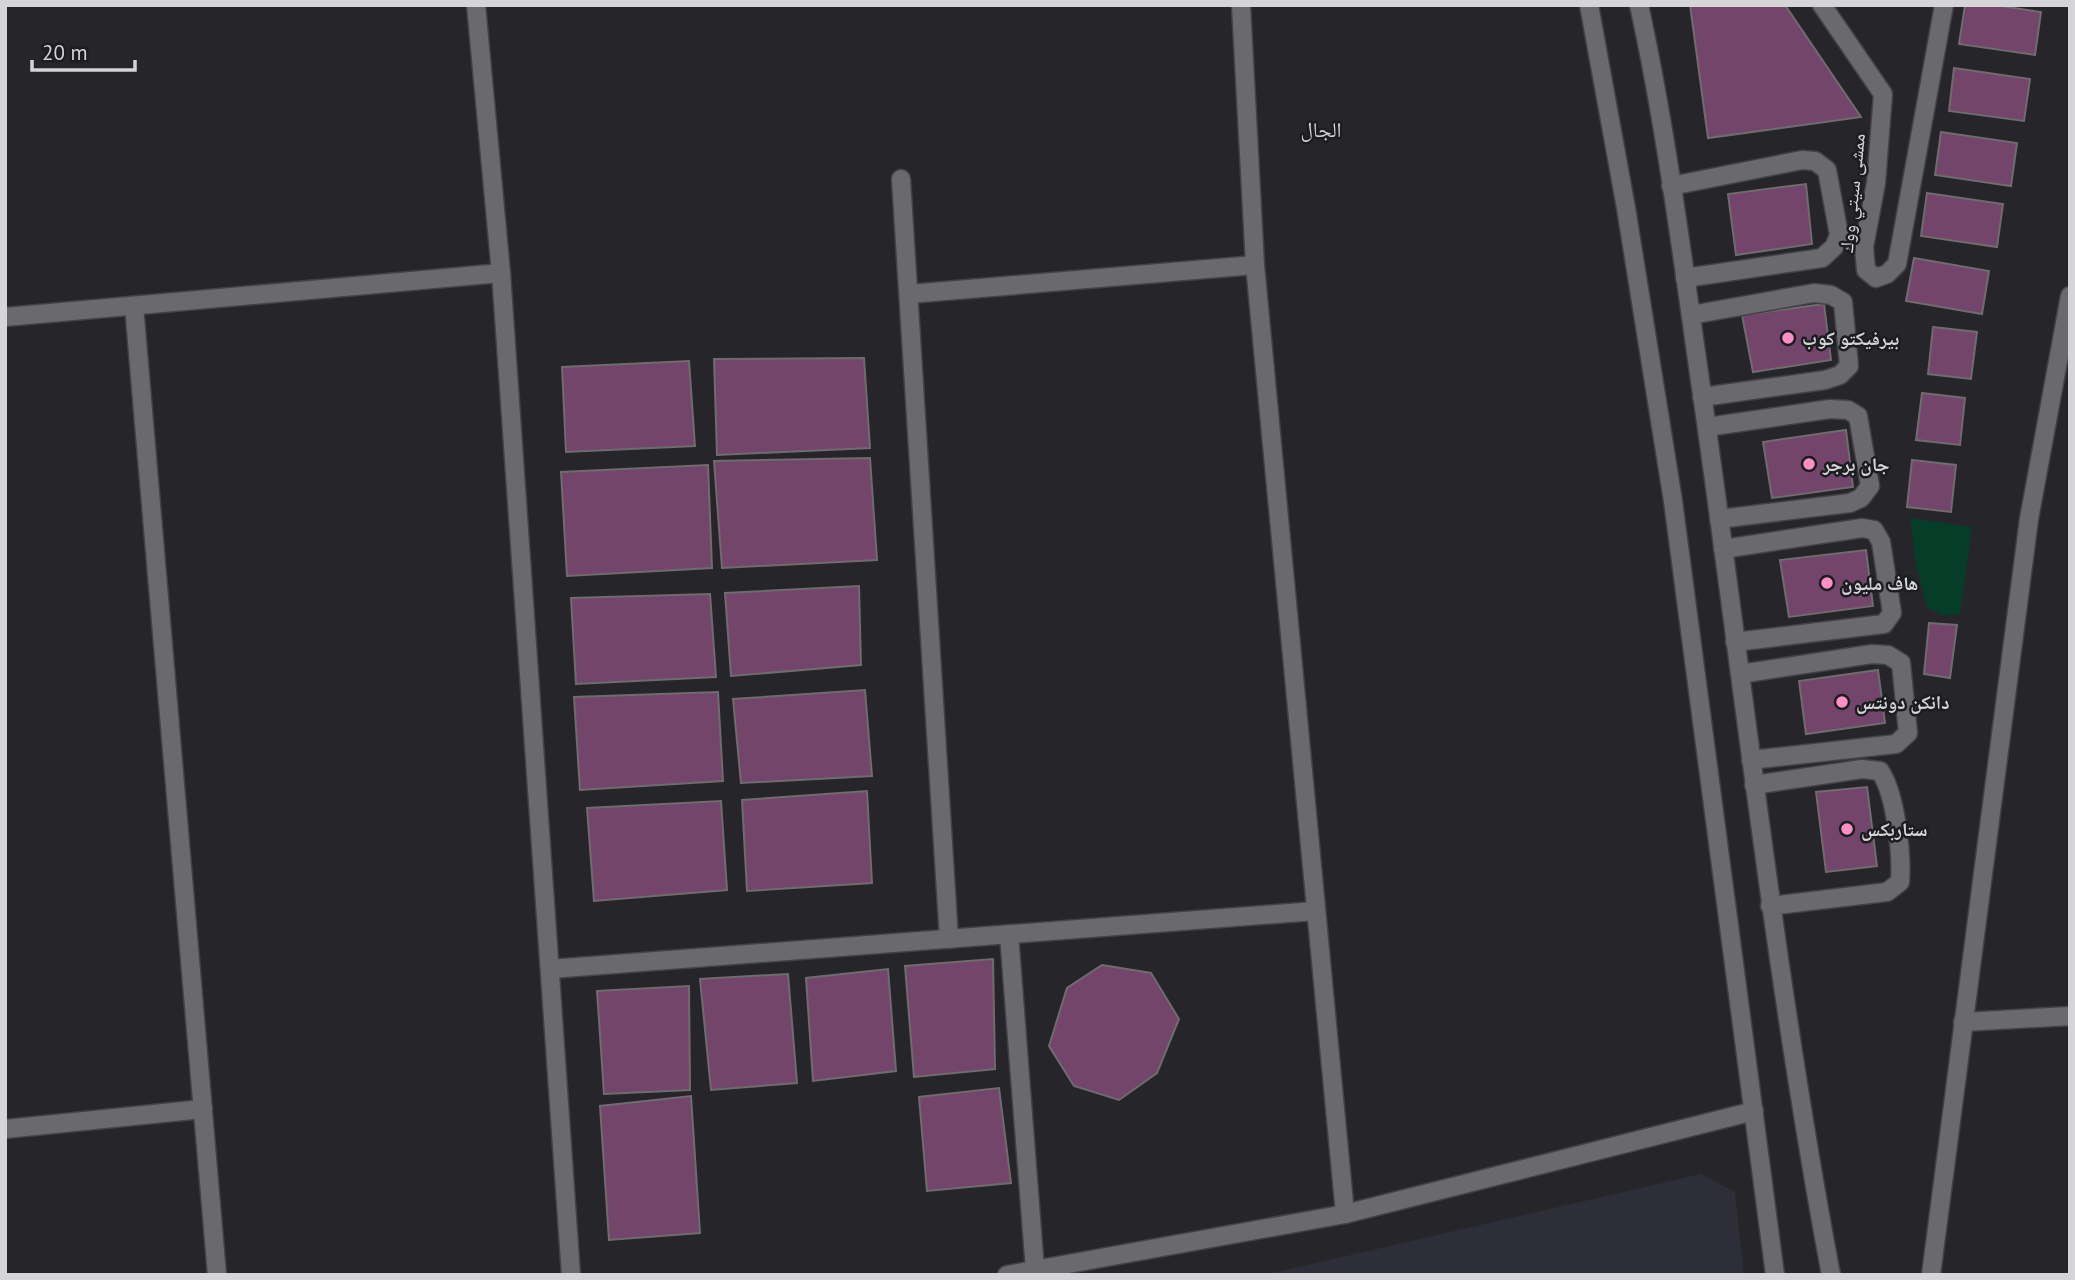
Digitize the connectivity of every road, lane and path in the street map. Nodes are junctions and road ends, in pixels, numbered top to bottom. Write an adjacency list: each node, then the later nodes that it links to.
1 (476, 5): 10 (street)
2 (1241, 5): 9 (street)
3 (1589, 5): 33 (street)
4 (1639, 5): 8 (street)
5 (1822, 5): 6 (street, ممشى سيتي ووك)
6 (1944, 5)
7 (901, 179): 12 (street)
8 (1671, 186): 11 (street); 11 (street)
9 (1255, 265): 12 (street); 26 (street)
10 (502, 273): 14 (street); 29 (street)
11 (1685, 278): 15 (street)
12 (909, 294): 28 (street)
13 (2070, 296): 31 (street)
14 (134, 306): 16 (street); 32 (street)
15 (1691, 315): 17 (street); 17 (street)
16 (5, 317)
17 (1702, 397): 18 (street)
18 (1707, 426): 19 (street); 19 (street)
19 (1719, 519): 20 (street)
20 (1723, 549): 21 (street); 21 (street)
21 (1735, 642): 22 (street)
22 (1740, 674): 23 (street); 23 (street)
23 (1751, 760): 24 (street)
24 (1754, 785): 25 (street); 25 (street)
25 (1770, 906): 41 (street)
26 (1315, 911): 27 (street); 35 (street)
27 (1009, 934): 28 (street); 36 (street)
28 (949, 939): 29 (street)
29 (550, 969): 38 (street)
30 (2070, 1016): 31 (street)
31 (1963, 1022): 42 (street)
32 (203, 1109): 34 (street); 37 (street)
33 (1754, 1111): 35 (street); 40 (street)
34 (5, 1129)
35 (1345, 1213): 36 (street)
36 (1035, 1270): 39 (street)
37 (217, 1275)
38 (571, 1275)
39 (1007, 1275)
40 (1775, 1275)
41 (1831, 1275)
42 (1931, 1275)

